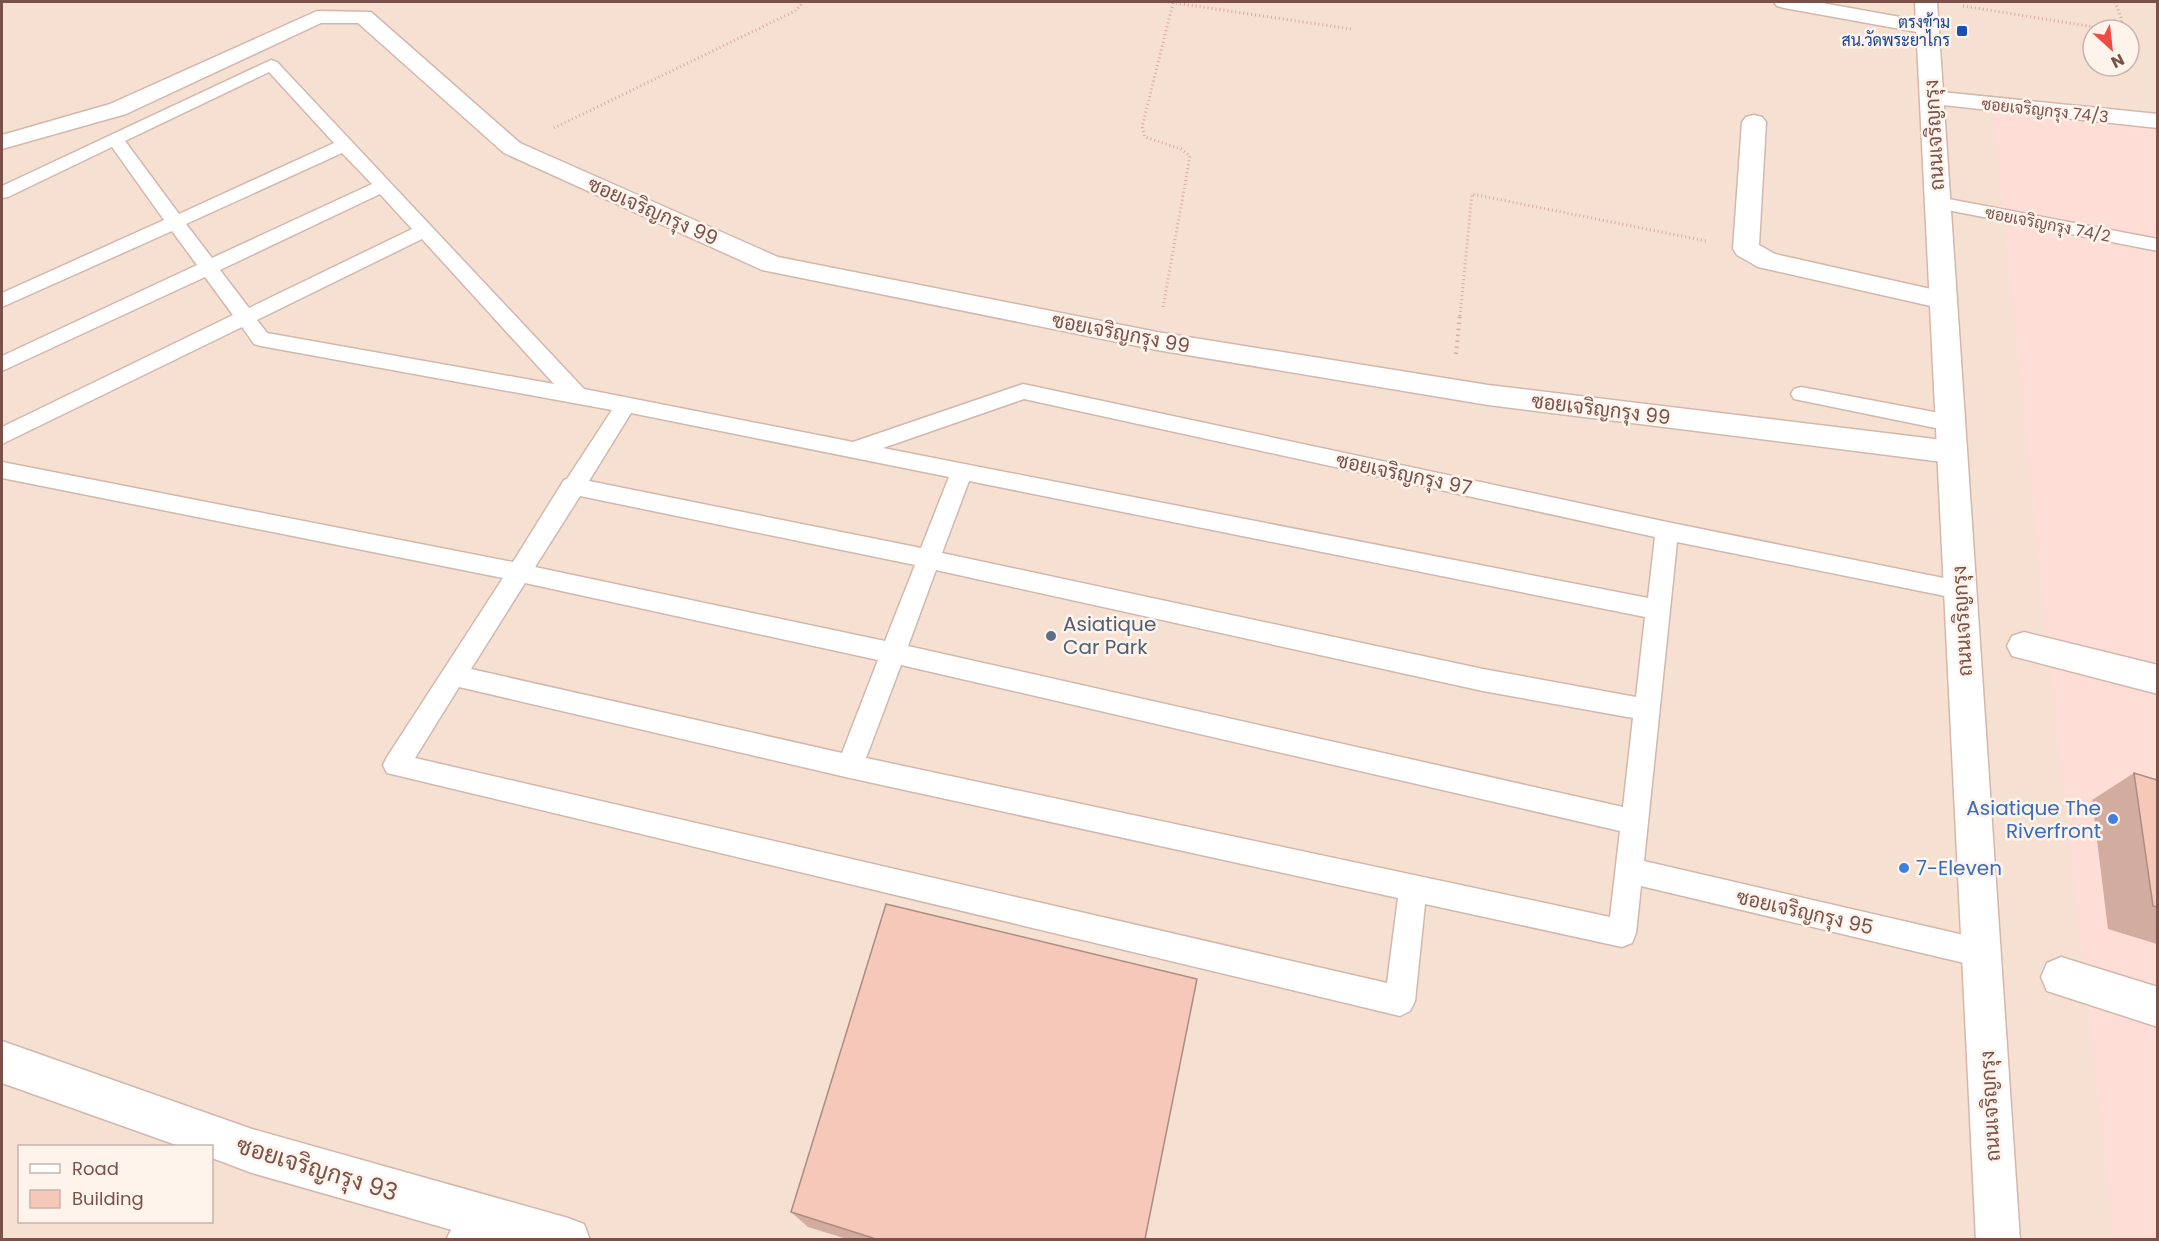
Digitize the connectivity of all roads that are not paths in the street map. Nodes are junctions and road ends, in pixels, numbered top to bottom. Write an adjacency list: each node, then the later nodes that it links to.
1 (1784, 2): 2 (street)
2 (1927, 15): 3 (street, ถนนเจริญกรุง)
3 (1932, 98): 4 (street, ซอยเจริญกรุง 74/3); 11 (street, ถนนเจริญกรุง)
4 (2157, 121)
5 (1754, 122): 16 (street)
6 (115, 140): 8 (lane); 10 (lane); 12 (lane)
7 (2, 142): 24 (street, ซอยเจริญกรุง 99)
8 (345, 145): 9 (lane); 12 (lane)
9 (383, 186): 13 (lane); 15 (lane)
10 (2, 194)
11 (1938, 203): 14 (lane, ซอยเจริญกรุง 74/2); 16 (street, ถนนเจริญกรุง)
12 (175, 222): 15 (lane); 17 (lane)
13 (424, 230): 18 (lane); 21 (lane)
14 (2157, 245)
15 (208, 268): 18 (lane); 19 (lane)
16 (1944, 300): 24 (street, ถนนเจริญกรุง)
17 (2, 301)
18 (245, 318): 21 (lane); 23 (lane)
19 (2, 364)
20 (1801, 394): 24 (lane)
21 (577, 395): 22 (lane)
22 (626, 405): 25 (lane); 28 (lane)
23 (2, 436)
24 (1950, 437): 32 (street, ถนนเจริญกรุง)
25 (855, 450): 27 (lane); 29 (lane, ซอยเจริญกรุง 97)
26 (2, 470): 31 (lane)
27 (962, 471): 30 (lane); 33 (lane)
28 (572, 486): 30 (lane); 31 (lane)
29 (1667, 531): 32 (lane, ซอยเจริญกรุง 97); 33 (lane)
30 (929, 559): 35 (lane); 38 (lane)
31 (517, 572): 35 (lane); 36 (lane)
32 (1960, 590): 43 (street, ถนนเจริญกรุง)
33 (1658, 610): 38 (lane)
34 (2024, 646): 37 (street)
35 (893, 653): 39 (lane); 40 (lane)
36 (452, 675): 39 (lane); 42 (lane)
37 (2157, 680)
38 (1647, 710): 40 (lane)
39 (850, 766): 42 (lane)
40 (1634, 822): 41 (lane)
41 (1629, 870): 42 (lane); 43 (lane, ซอยเจริญกรุง 95)
42 (1413, 888)
43 (1981, 953): 49 (street, ถนนเจริญกรุง)
44 (2061, 977): 45 (street)
45 (2157, 1007)
46 (2, 1062): 47 (street, ซอยเจริญกรุง 93)
47 (469, 1227): 48 (street, ซอยเจริญกรุง 93)
48 (568, 1239)
49 (1998, 1239)

